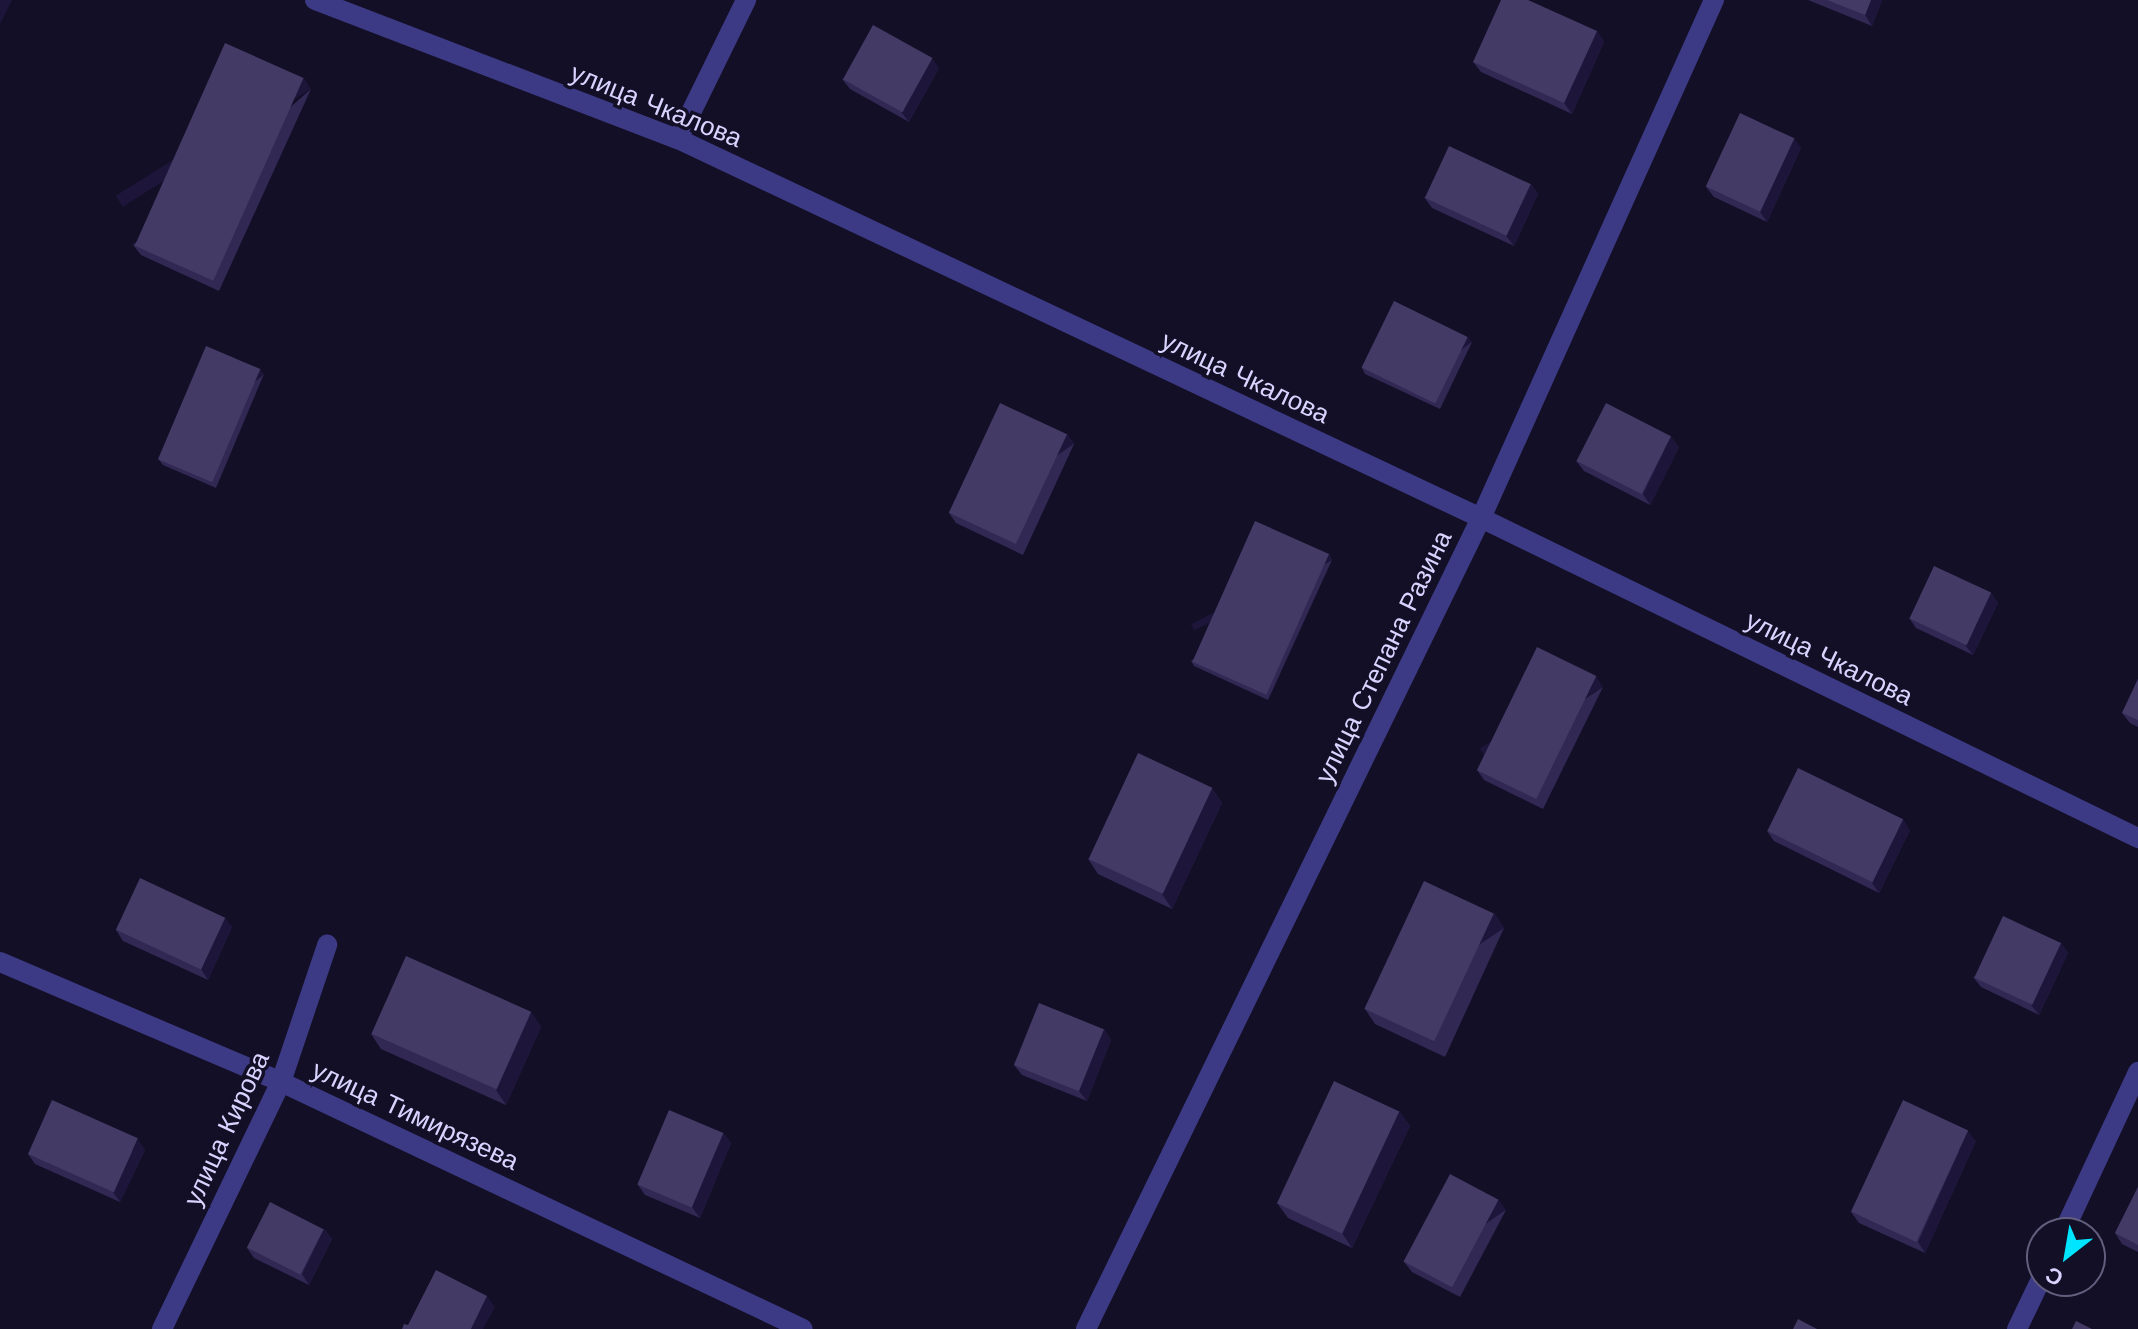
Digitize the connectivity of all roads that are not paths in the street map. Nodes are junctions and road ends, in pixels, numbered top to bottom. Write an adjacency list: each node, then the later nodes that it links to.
1 (315, 0): 4 (street, улица Чкалова)
2 (746, 0): 4 (street)
3 (1714, 0): 5 (street, улица Степана Разина)
4 (678, 139): 5 (street, улица Чкалова)
5 (1481, 518): 6 (street, улица Чкалова); 15 (street, улица Степана Разина)
6 (2138, 838)
7 (327, 945): 10 (street, улица Кирова)
8 (0, 962): 10 (street, улица Тимирязева)
9 (2138, 1072): 11 (street)
10 (281, 1082): 13 (street, улица Кирова); 14 (street, улица Тимирязева)
11 (2070, 1217)
12 (2032, 1297): 16 (street)
13 (162, 1329)
14 (803, 1329)
15 (1086, 1329)
16 (2017, 1329)

